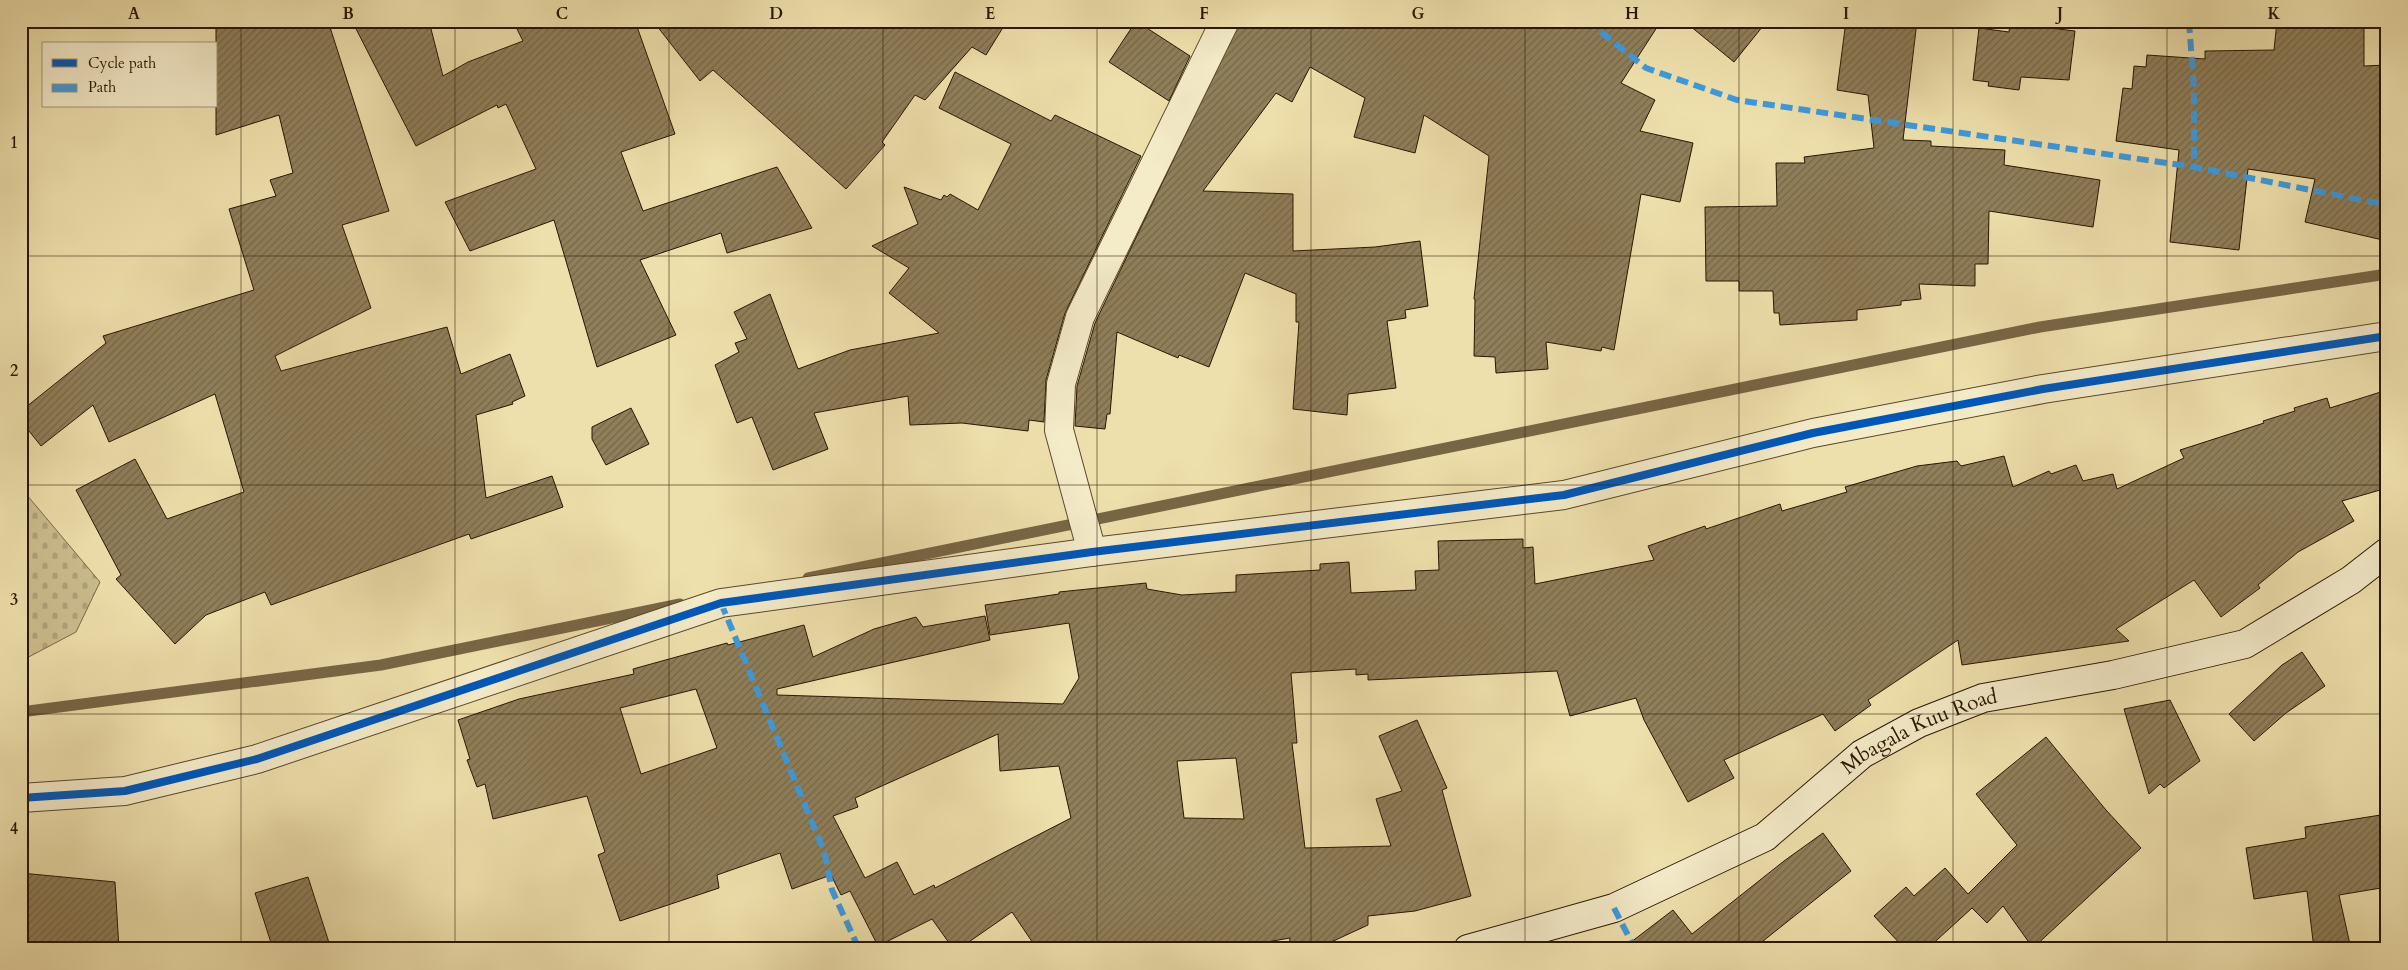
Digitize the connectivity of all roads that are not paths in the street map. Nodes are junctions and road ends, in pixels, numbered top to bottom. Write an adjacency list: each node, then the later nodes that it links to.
1 (1225, 21): 3 (street)
2 (2387, 336): 3 (street)
3 (1092, 552): 5 (street)
4 (2387, 552): 6 (street, Mbagala Kuu Road)
5 (21, 798)
6 (1468, 949)

